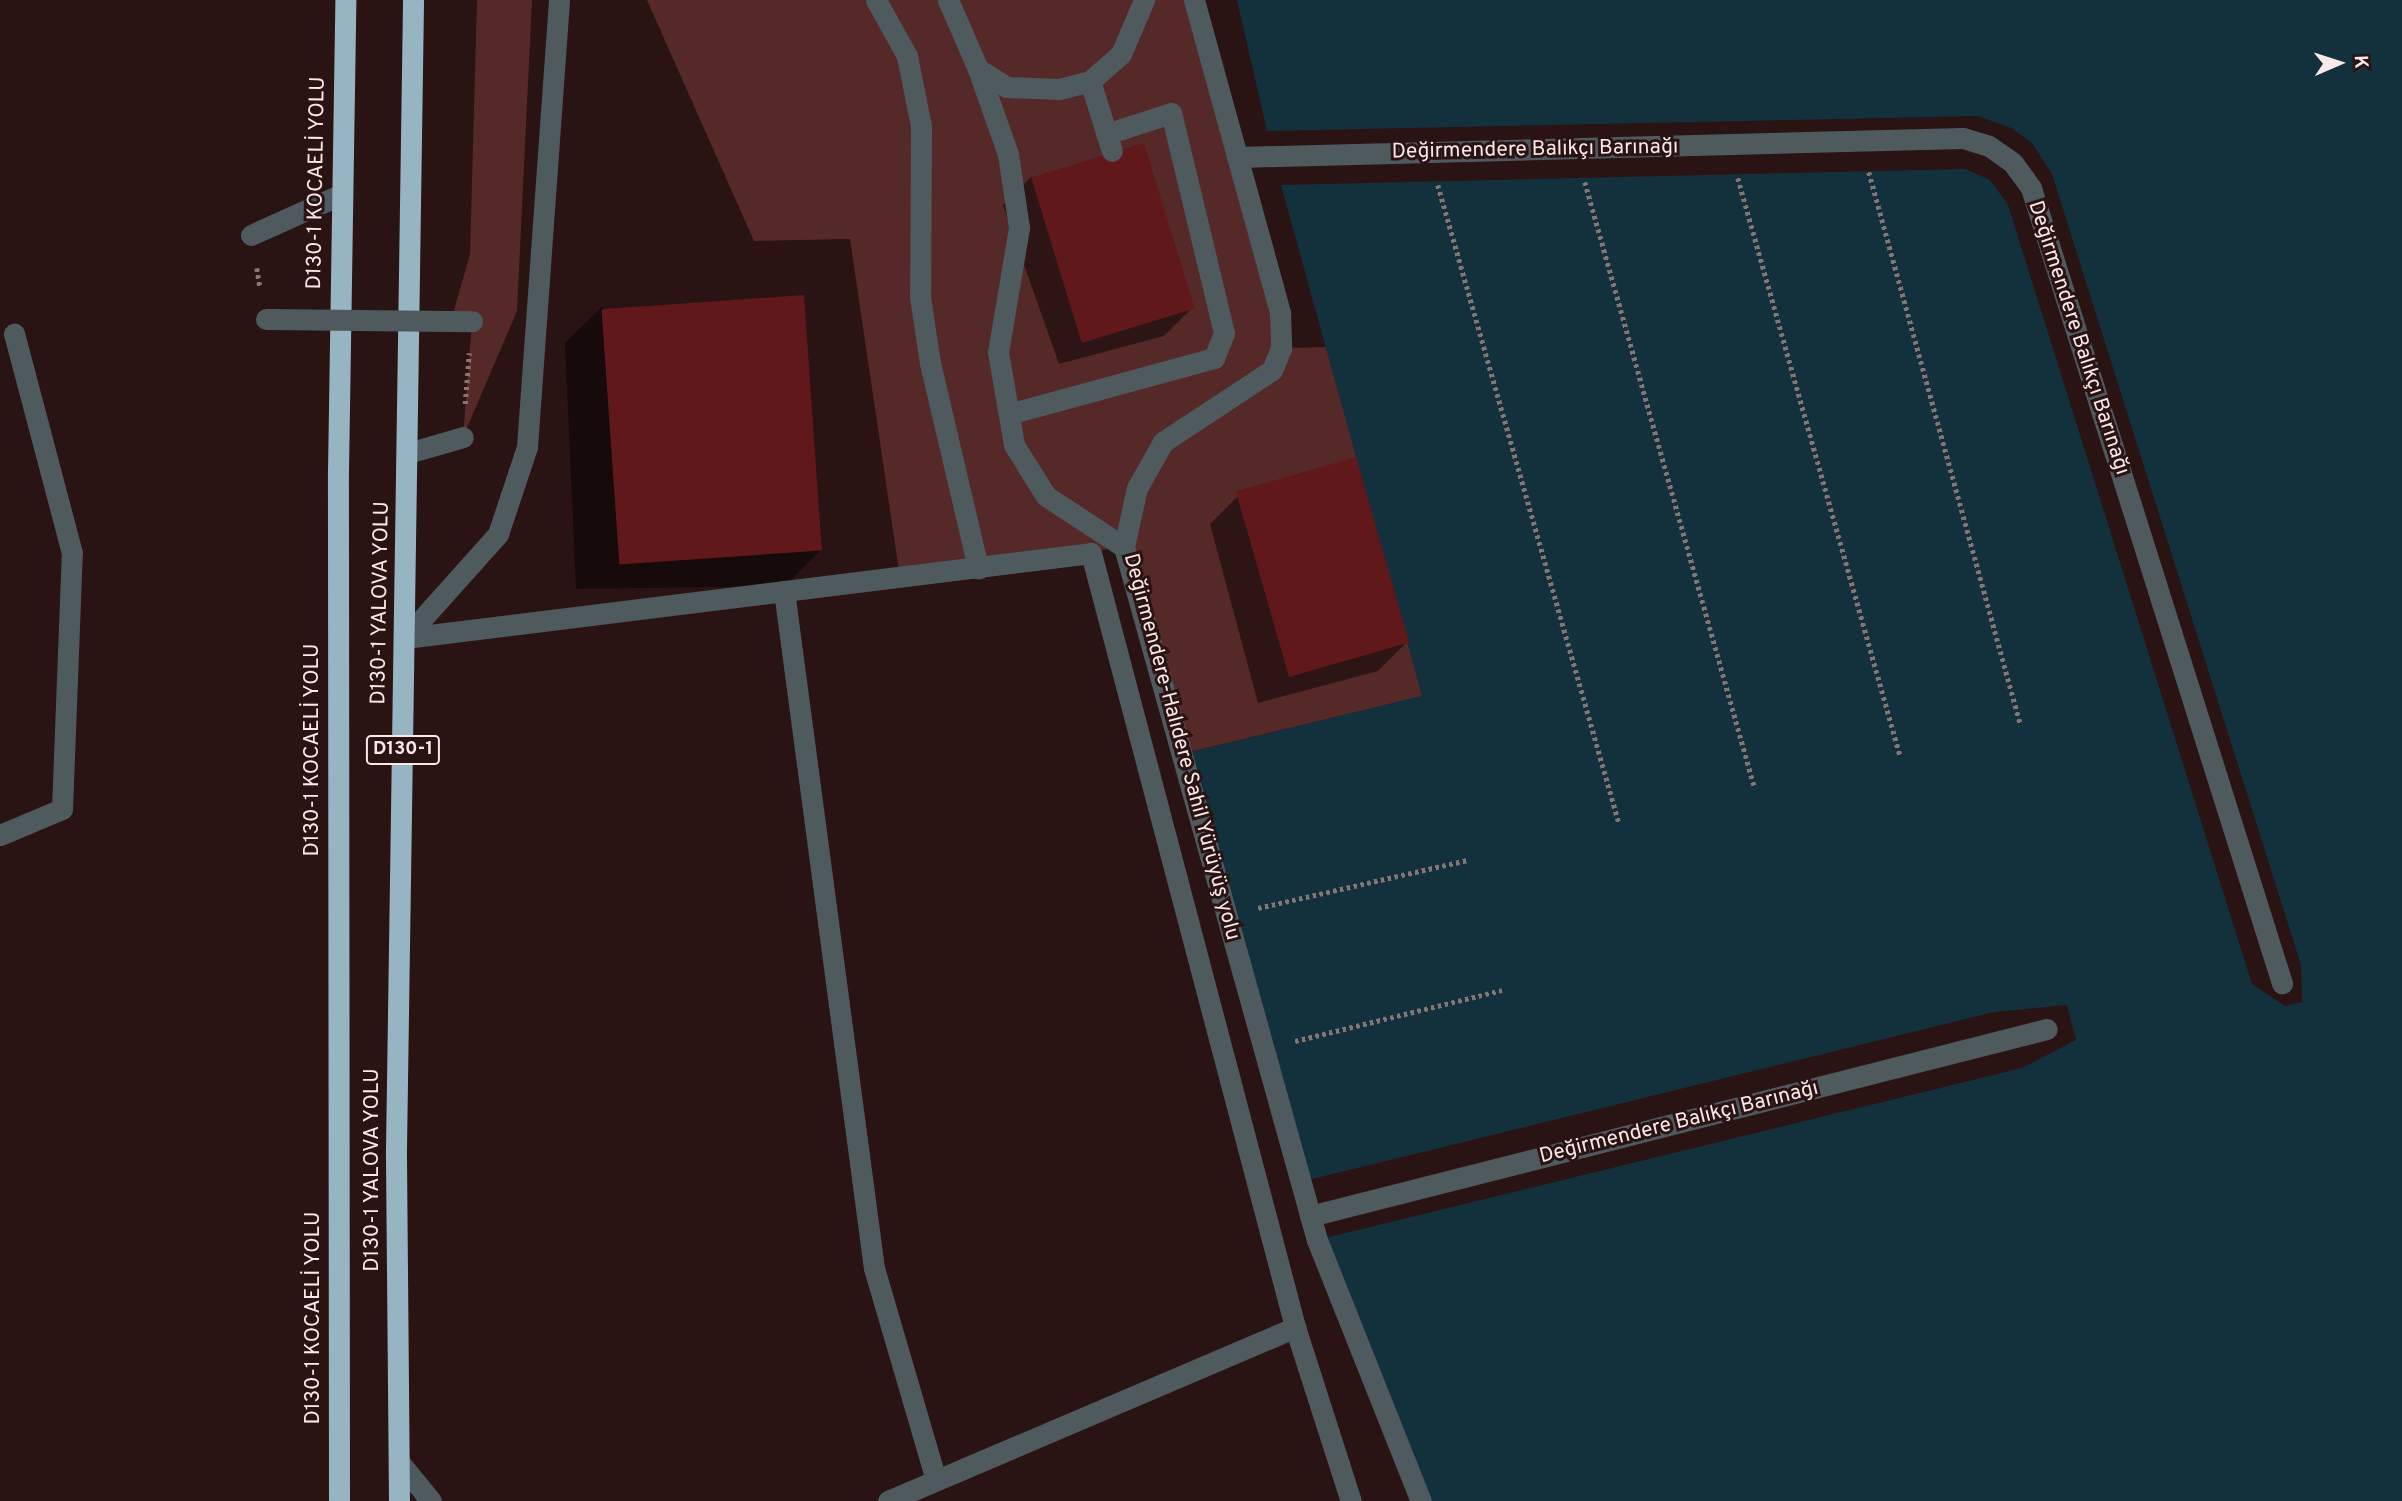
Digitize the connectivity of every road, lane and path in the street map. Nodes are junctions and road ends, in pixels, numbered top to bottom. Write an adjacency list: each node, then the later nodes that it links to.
1 (345, 0): 15 (highway, D130-1 KOCAELİ YOLU / D130-1)
2 (413, 0): 22 (highway, D130-1 YALOVA YOLU / D130-1)
3 (559, 0): 26 (street)
4 (876, 0): 24 (street)
5 (948, 0): 8 (street)
6 (1144, 0): 9 (street)
7 (1194, 0): 10 (street, Değirmendere-Halıdere Sahil Yürüyüş yolu)
8 (978, 69): 9 (street); 20 (street)
9 (1090, 81): 20 (street)
10 (1237, 157): 23 (street, Değirmendere-Halıdere Sahil Yürüyüş yolu); 34 (street, Değirmendere Balıkçı Barınağı)
11 (1869, 171): 27 (path)
12 (1737, 174): 28 (path)
13 (1584, 177): 29 (path, Değirmendere Balıkçı Barınağı)
14 (1437, 181): 30 (path, Değirmendere Balıkçı Barınağı)
15 (342, 194): 16 (street); 42 (highway, D130-1 KOCAELİ YOLU / D130-1)
16 (251, 235): 17 (path)
17 (266, 319): 18 (street, bridge)
18 (472, 321): 21 (path)
19 (15, 334): 31 (street)
20 (1009, 414): 23 (street)
21 (463, 437): 22 (street)
22 (408, 453): 26 (highway, D130-1 YALOVA YOLU / D130-1)
23 (1125, 547): 33 (street, Değirmendere-Halıdere Sahil Yürüyüş yolu)
24 (978, 568): 25 (street); 39 (street)
25 (784, 591): 26 (street); 41 (street)
26 (405, 638): 40 (highway, D130-1 YALOVA YOLU / D130-1)
27 (2021, 726)
28 (1900, 755)
29 (1755, 789)
30 (1619, 823)
31 (0, 835)
32 (1466, 860): 33 (path)
33 (1227, 915): 37 (street, Değirmendere-Halıdere Sahil Yürüyüş yolu)
34 (2282, 983)
35 (1502, 990): 37 (path)
36 (2047, 1029): 38 (street, Değirmendere Balıkçı Barınağı)
37 (1264, 1049): 38 (street, Değirmendere-Halıdere Sahil Yürüyüş yolu)
38 (1310, 1216): 47 (street, Değirmendere-Halıdere Sahil Yürüyüş yolu)
39 (1295, 1327): 41 (street); 46 (street)
40 (398, 1462): 43 (highway, D130-1 YALOVA YOLU / D130-1); 44 (street)
41 (936, 1480): 45 (street)
42 (339, 1501)
43 (399, 1501)
44 (431, 1501)
45 (887, 1501)
46 (1351, 1501)
47 (1421, 1501)

